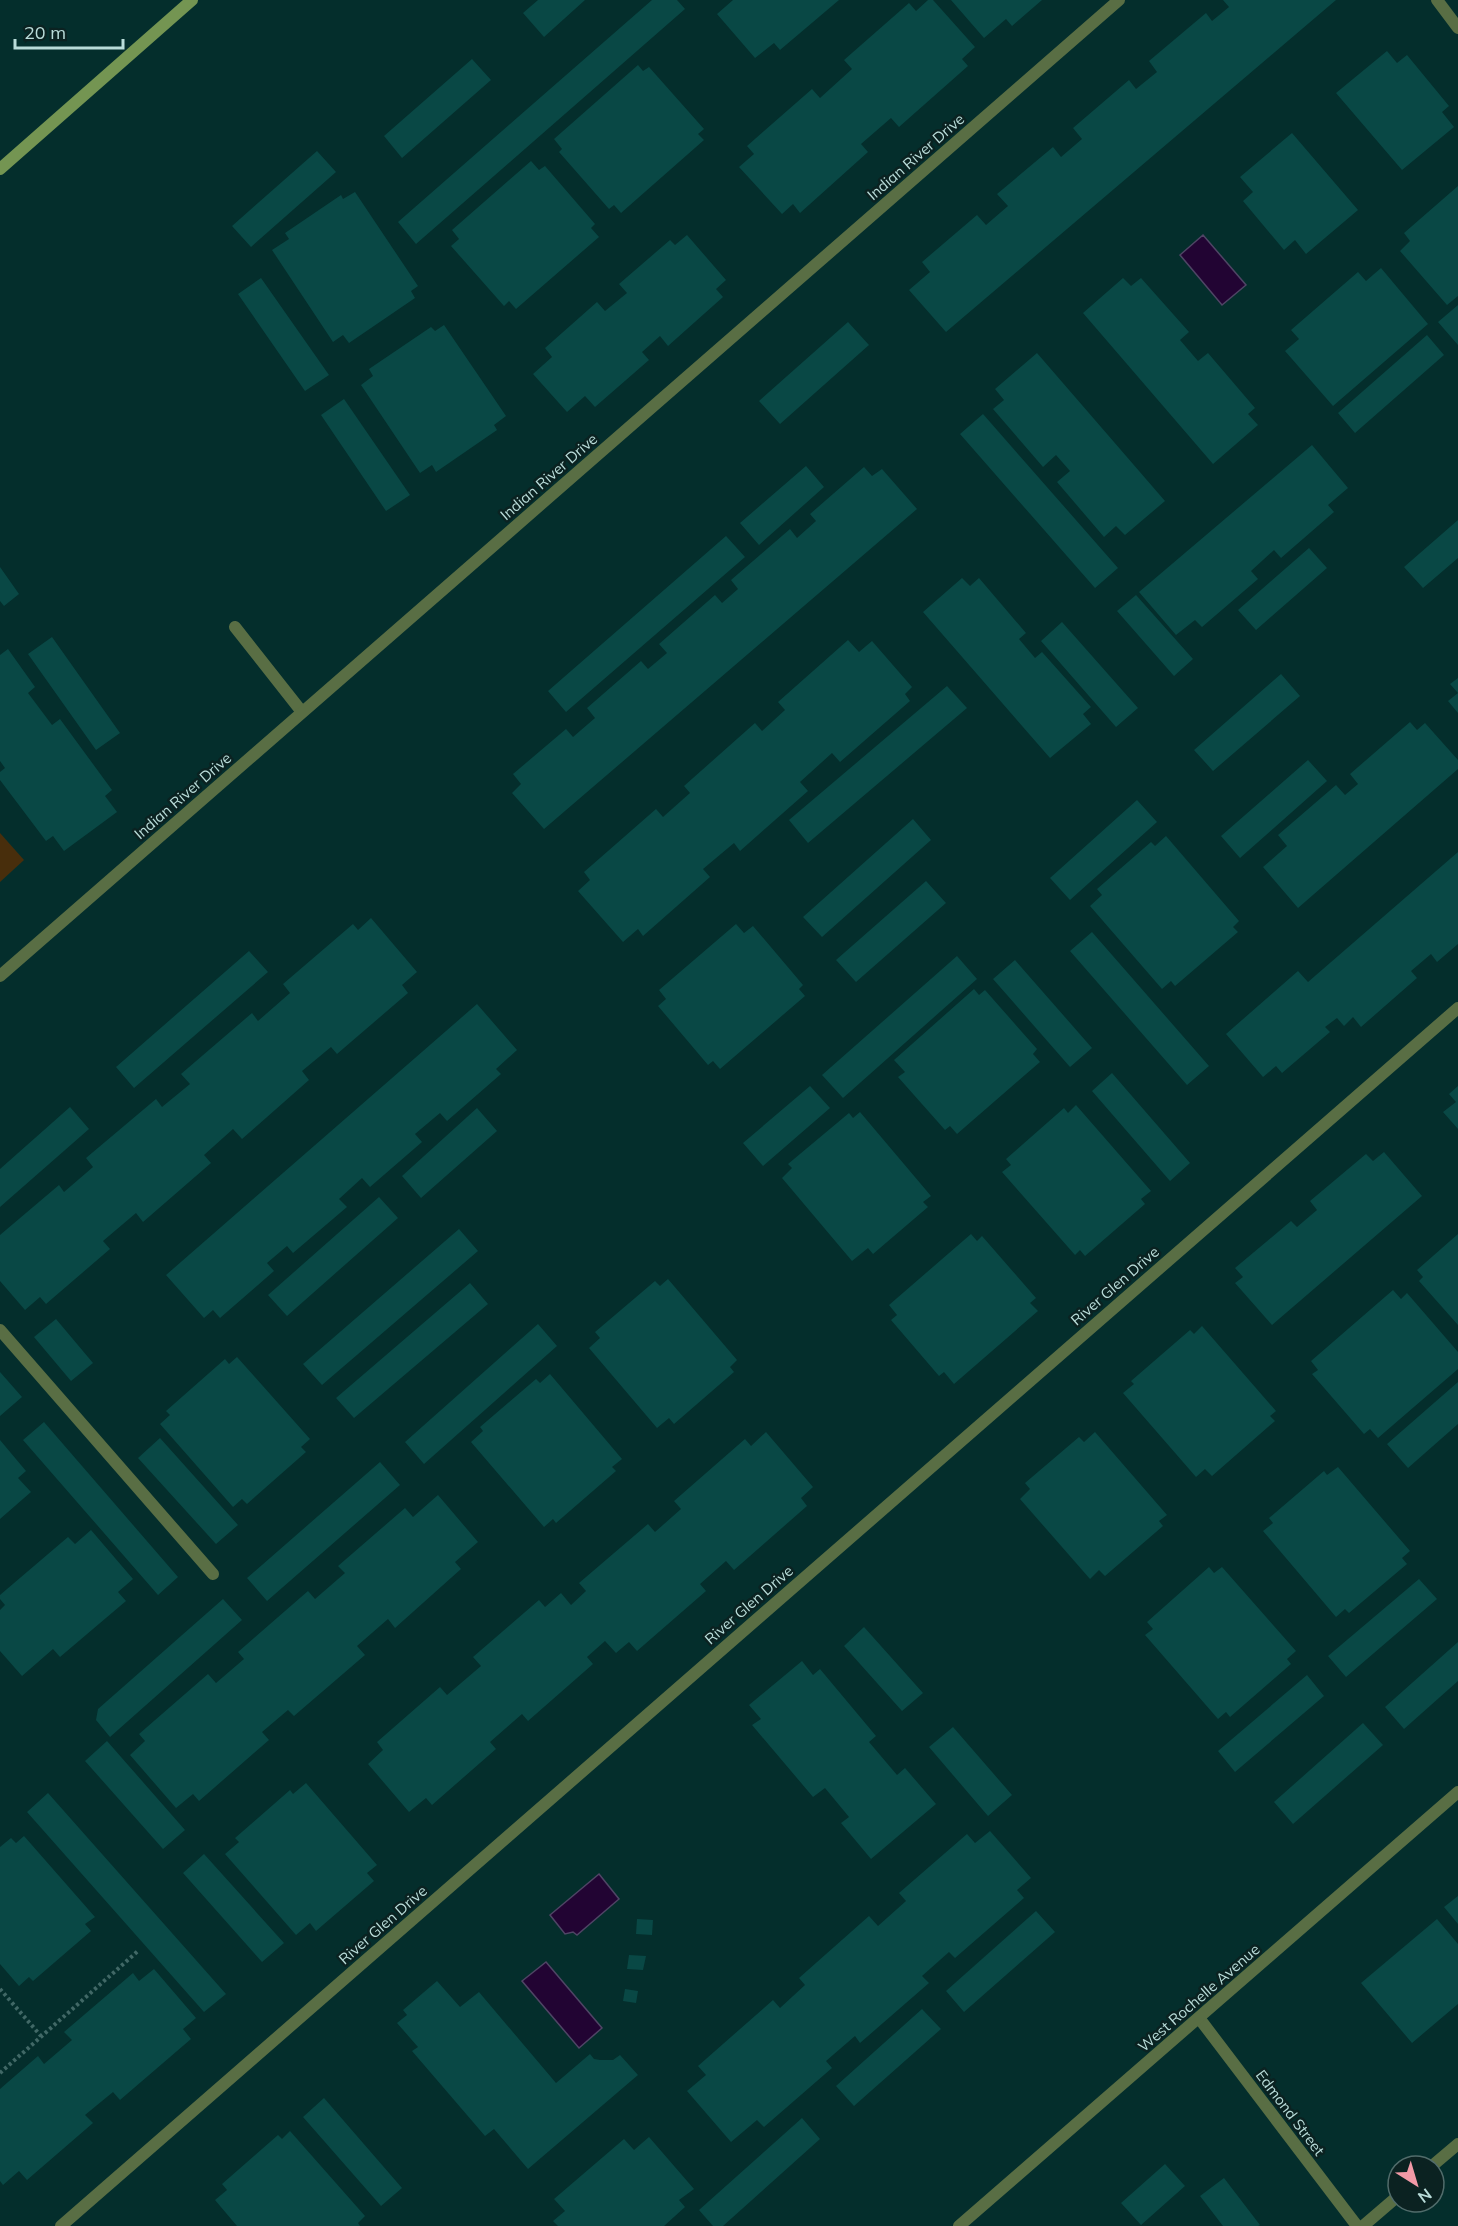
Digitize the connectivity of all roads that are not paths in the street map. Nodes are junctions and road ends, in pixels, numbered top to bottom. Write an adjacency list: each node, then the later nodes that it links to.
1 (192, 0): 5 (main road)
2 (1119, 0): 7 (street, Indian River Drive)
3 (1437, 0): 4 (street)
4 (1458, 28)
5 (0, 169)
6 (235, 627): 7 (street)
7 (302, 712): 8 (street, Indian River Drive)
8 (0, 976)
9 (1458, 1008): 17 (street, River Glen Drive)
10 (0, 1330): 11 (street)
11 (213, 1574)
12 (1458, 1792): 13 (street, West Rochelle Avenue)
13 (1199, 2018): 18 (street, West Rochelle Avenue); 19 (street, Edmond Street)
14 (1458, 2144): 15 (street)
15 (1446, 2154)
16 (1386, 2206): 20 (street)
17 (61, 2226)
18 (959, 2226)
19 (1357, 2226)
20 (1363, 2226)

